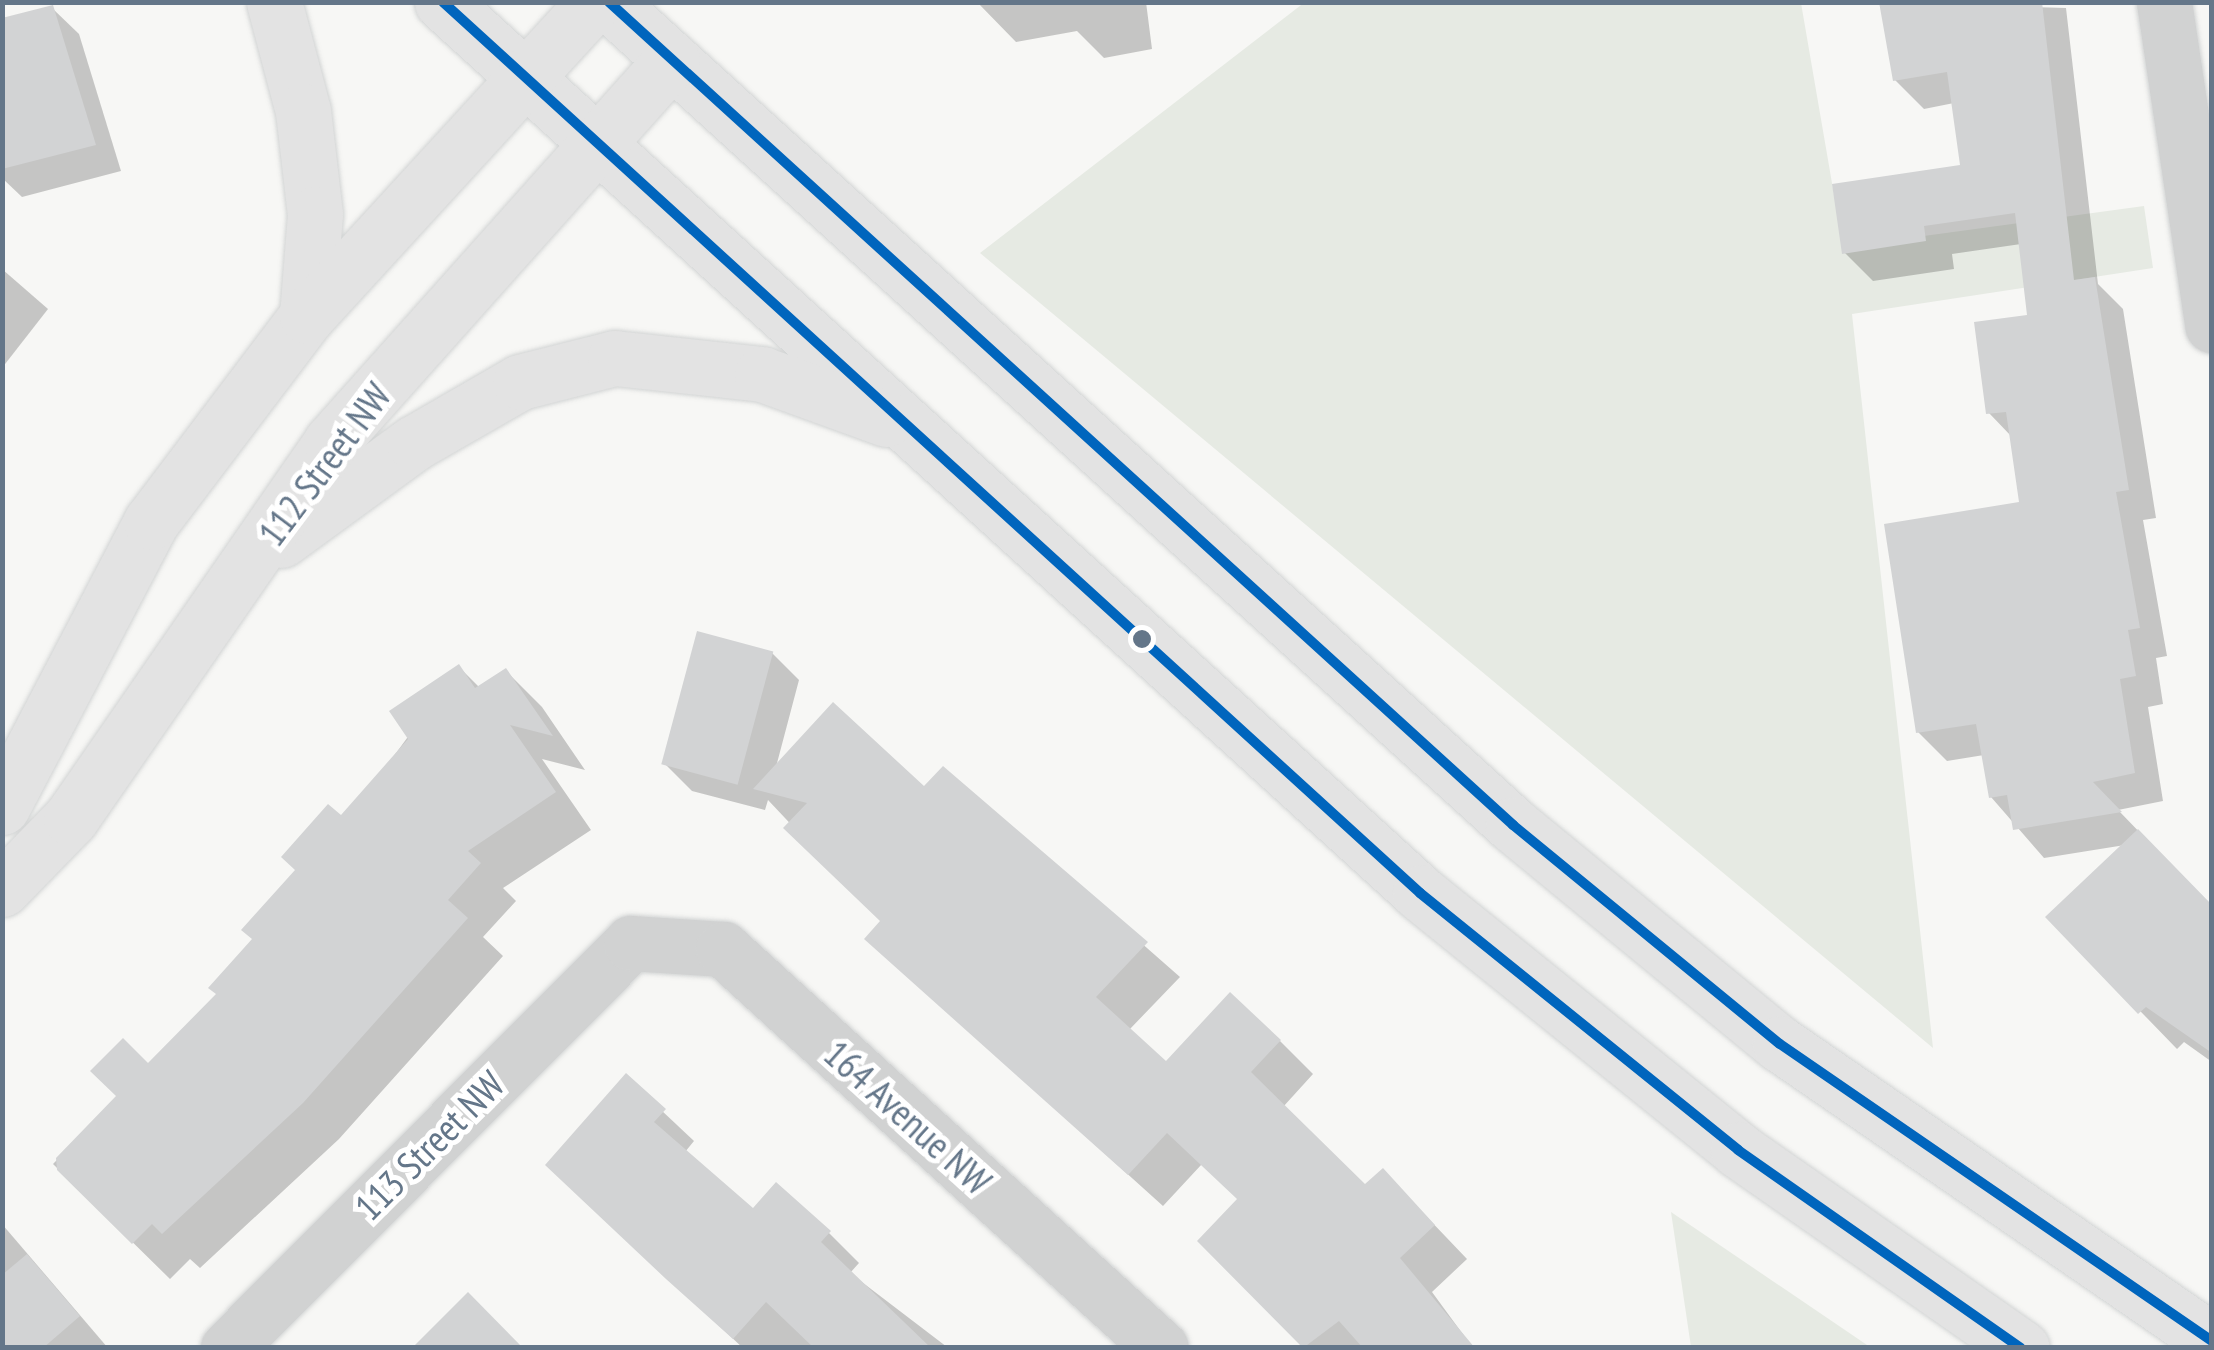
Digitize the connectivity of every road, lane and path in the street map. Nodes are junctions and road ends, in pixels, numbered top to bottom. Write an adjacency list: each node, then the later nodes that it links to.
1 (274, 2): 9 (main road)
2 (442, 2): 7 (main road)
3 (595, 2): 7 (main road)
4 (608, 2): 6 (main road)
5 (2164, 2): 10 (street)
6 (672, 60): 8 (main road, 112 Street NW); 16 (main road)
7 (528, 78): 8 (main road); 9 (main road)
8 (598, 142): 11 (main road); 12 (main road, 112 Street NW)
9 (307, 316): 13 (main road)
10 (2212, 325)
11 (908, 427): 12 (main road); 19 (main road)
12 (252, 562): 14 (main road, 112 Street NW)
13 (2, 807)
14 (2, 889)
15 (631, 943): 17 (street, 113 Street NW); 18 (street, 164 Avenue NW)
16 (2212, 1341)
17 (228, 1348)
18 (1162, 1348)
19 (2022, 1348)

